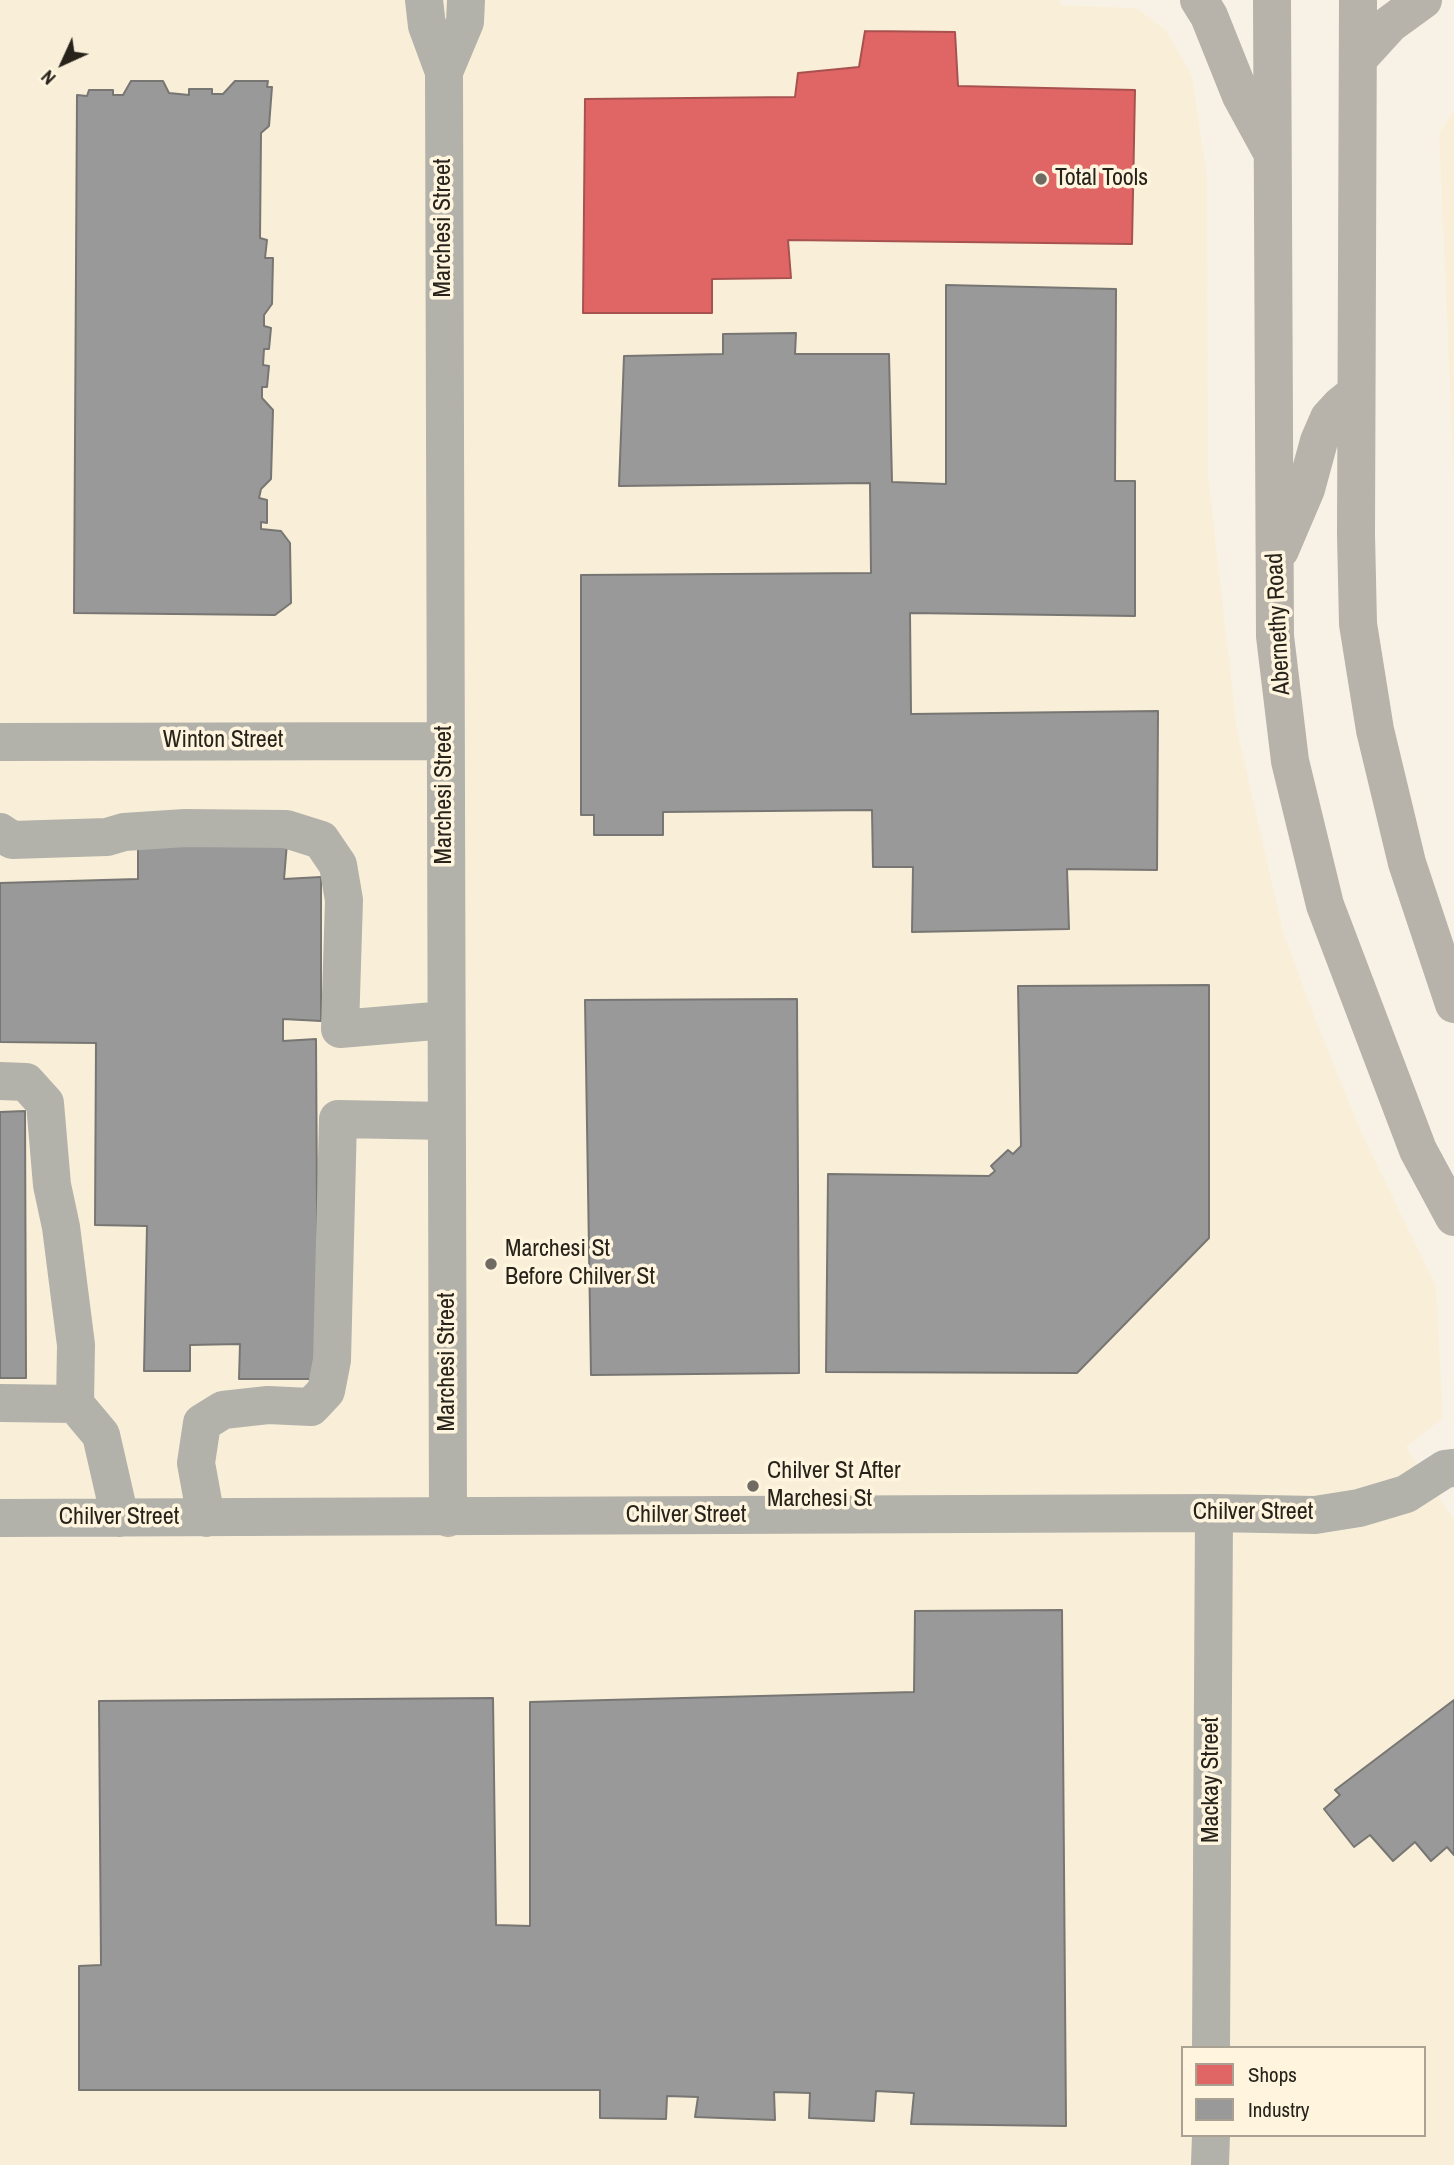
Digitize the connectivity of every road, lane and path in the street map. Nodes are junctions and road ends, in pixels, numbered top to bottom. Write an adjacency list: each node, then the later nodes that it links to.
1 (424, 0): 8 (street, Marchesi Street)
2 (466, 0): 8 (street, Marchesi Street)
3 (1199, 0): 9 (main road)
4 (1272, 0): 9 (main road, Abernethy Road)
5 (1358, 0): 7 (main road)
6 (1423, 0): 7 (main road)
7 (1358, 60): 10 (main road)
8 (444, 72): 12 (street, Marchesi Street)
9 (1272, 154): 11 (main road, Abernethy Road)
10 (1356, 393): 11 (main road); 15 (main road)
11 (1274, 565): 19 (main road, Abernethy Road)
12 (445, 741): 13 (street, Winton Street); 16 (street, Marchesi Street)
13 (0, 742)
14 (0, 832): 16 (street)
15 (1454, 1004)
16 (446, 1020): 18 (street, Marchesi Street)
17 (0, 1081): 21 (street)
18 (447, 1121): 26 (street); 27 (street, Marchesi Street)
19 (1454, 1217)
20 (0, 1403): 21 (street)
21 (75, 1404): 25 (street)
22 (1451, 1461): 23 (street, Chilver Street)
23 (1214, 1513): 27 (street, Chilver Street); 28 (street, Mackay Street)
24 (0, 1518): 25 (street, Chilver Street)
25 (120, 1518): 26 (street, Chilver Street)
26 (206, 1518): 27 (street, Chilver Street)
27 (449, 1518)
28 (1211, 2046)
29 (1211, 2137): 30 (street)
30 (1210, 2165)

